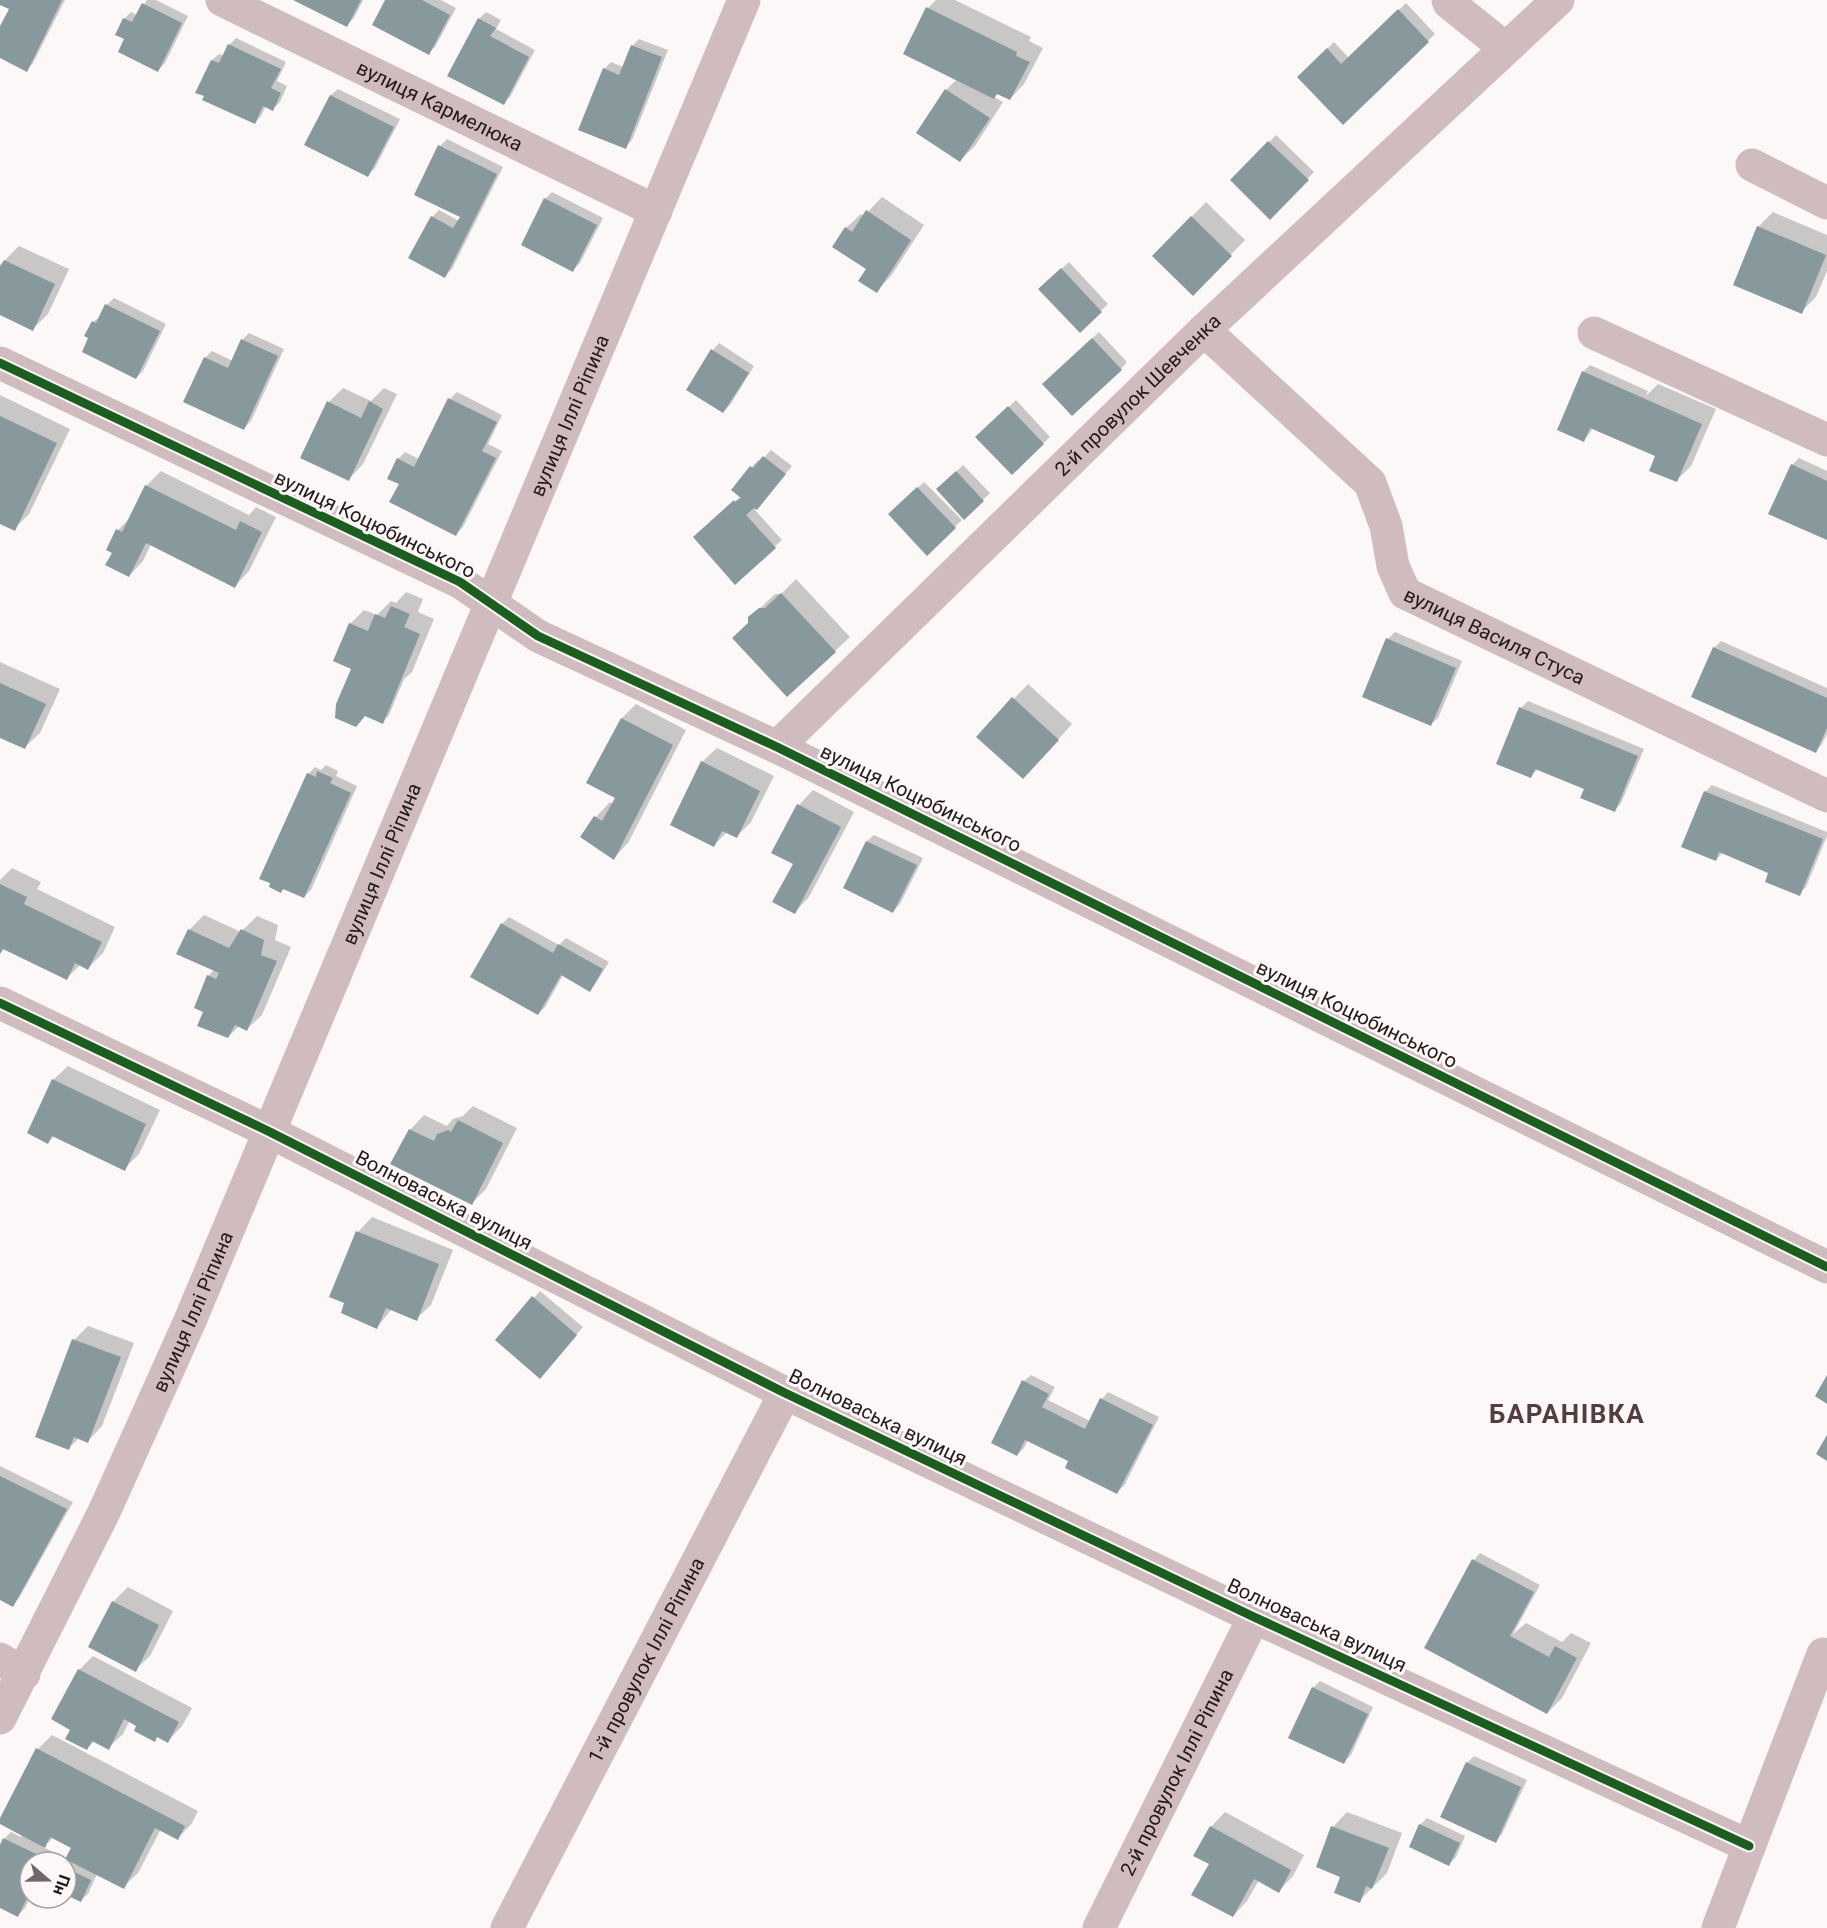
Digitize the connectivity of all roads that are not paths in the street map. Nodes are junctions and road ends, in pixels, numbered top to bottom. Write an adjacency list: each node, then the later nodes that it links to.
1 (222, 0): 8 (street, вулиця Кармелюка)
2 (744, 0): 8 (street, вулиця Іллі Ріпина)
3 (1448, 0): 5 (street)
4 (1558, 0): 5 (street, 2-й провулок Шевченка)
5 (1505, 48): 9 (street, 2-й провулок Шевченка)
6 (1752, 165): 7 (street)
7 (1827, 203)
8 (656, 211): 13 (street, вулиця Іллі Ріпина)
9 (1204, 330): 14 (street, 2-й провулок Шевченка); 15 (street, вулиця Василя Стуса)
10 (1594, 333): 12 (street)
11 (0, 363): 13 (street, вулиця Коцюбинського)
12 (1827, 440)
13 (492, 605): 14 (street, вулиця Коцюбинського); 17 (street, вулиця Іллі Ріпина)
14 (777, 747): 18 (street, вулиця Коцюбинського)
15 (1827, 796)
16 (0, 1003): 17 (street, Волноваська вулиця)
17 (270, 1132): 19 (street, Волноваська вулиця); 22 (street, вулиця Іллі Ріпина)
18 (1827, 1267)
19 (785, 1393): 20 (street, Волноваська вулиця); 25 (street, 1-й провулок Іллі Ріпина)
20 (1254, 1617): 24 (street, Волноваська вулиця); 26 (street, 2-й провулок Іллі Ріпина)
21 (1823, 1654): 24 (street)
22 (12, 1666): 23 (street, вулиця Іллі Ріпина)
23 (0, 1718)
24 (1749, 1846): 27 (street)
25 (507, 1928)
26 (1099, 1928)
27 (1718, 1928)

